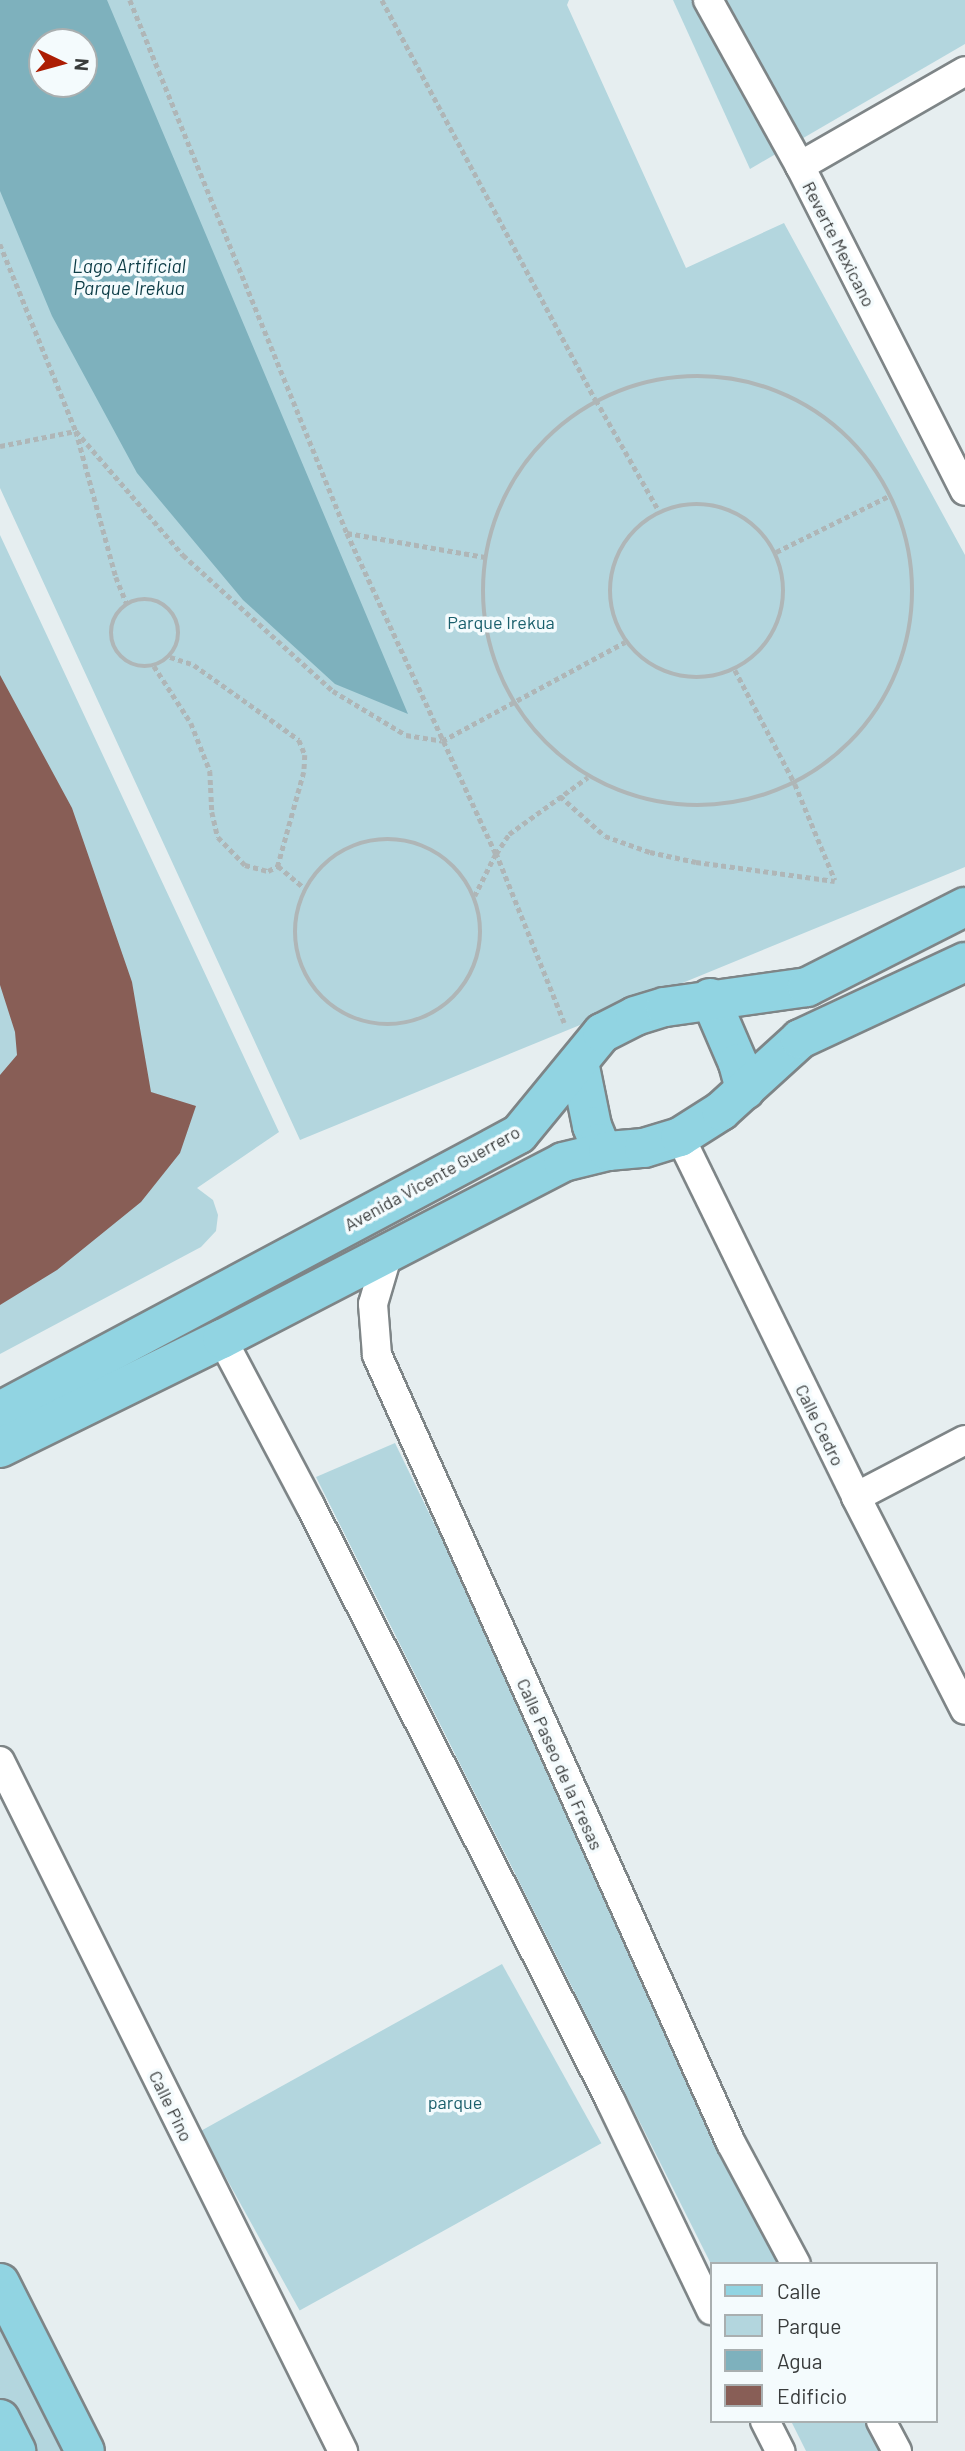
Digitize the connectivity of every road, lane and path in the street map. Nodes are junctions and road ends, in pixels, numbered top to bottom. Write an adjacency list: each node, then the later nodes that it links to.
1 (130, 0): 13 (path)
2 (382, 0): 7 (path)
3 (708, 0): 5 (street, Reverte Mexicano)
4 (965, 71): 5 (street)
5 (800, 166): 10 (street, Reverte Mexicano)
6 (0, 244): 8 (path)
7 (596, 400): 11 (path); 12 (path); 15 (path)
8 (76, 431): 9 (path); 16 (path); 22 (path)
9 (0, 446)
10 (965, 491)
11 (891, 495): 14 (path); 24 (path)
12 (659, 510): 14 (path); 17 (path)
13 (347, 533): 15 (path); 22 (path)
14 (776, 552): 20 (path)
15 (485, 557): 21 (path)
16 (127, 604): 18 (path); 19 (path)
17 (625, 642): 20 (path); 21 (path)
18 (170, 657): 19 (path); 27 (path)
19 (154, 666): 27 (path)
20 (735, 670): 24 (path)
21 (512, 701): 22 (path); 23 (path)
22 (442, 741): 26 (path)
23 (588, 778): 24 (path); 25 (path)
24 (795, 784): 25 (path)
25 (560, 796): 26 (path)
26 (495, 854): 29 (path); 33 (path)
27 (278, 866): 28 (path)
28 (305, 889): 29 (path); 29 (path)
29 (474, 897)
30 (965, 907): 32 (main road, Avenida Vicente Guerrero)
31 (965, 962): 34 (main road)
32 (710, 998): 33 (main road, Avenida Vicente Guerrero); 34 (main road)
33 (579, 1062): 36 (main road); 39 (main road, Avenida Vicente Guerrero)
34 (745, 1090): 35 (main road)
35 (680, 1137): 36 (main road); 42 (street, Calle Cedro)
36 (608, 1151): 37 (main road)
37 (388, 1253): 38 (main road); 45 (street, Calle Paseo de la Fresas)
38 (222, 1339): 41 (main road); 47 (street)
39 (0, 1411)
40 (965, 1440): 42 (street)
41 (0, 1448)
42 (856, 1497): 43 (street, Calle Cedro)
43 (965, 1710)
44 (0, 1760): 53 (street, Calle Pino)
45 (795, 2262)
46 (0, 2283): 52 (main road)
47 (710, 2308)
48 (0, 2419): 51 (main road)
49 (766, 2423): 54 (street)
50 (882, 2423): 55 (street)
51 (16, 2451)
52 (85, 2451)
53 (343, 2451)
54 (780, 2451)
55 (897, 2451)

